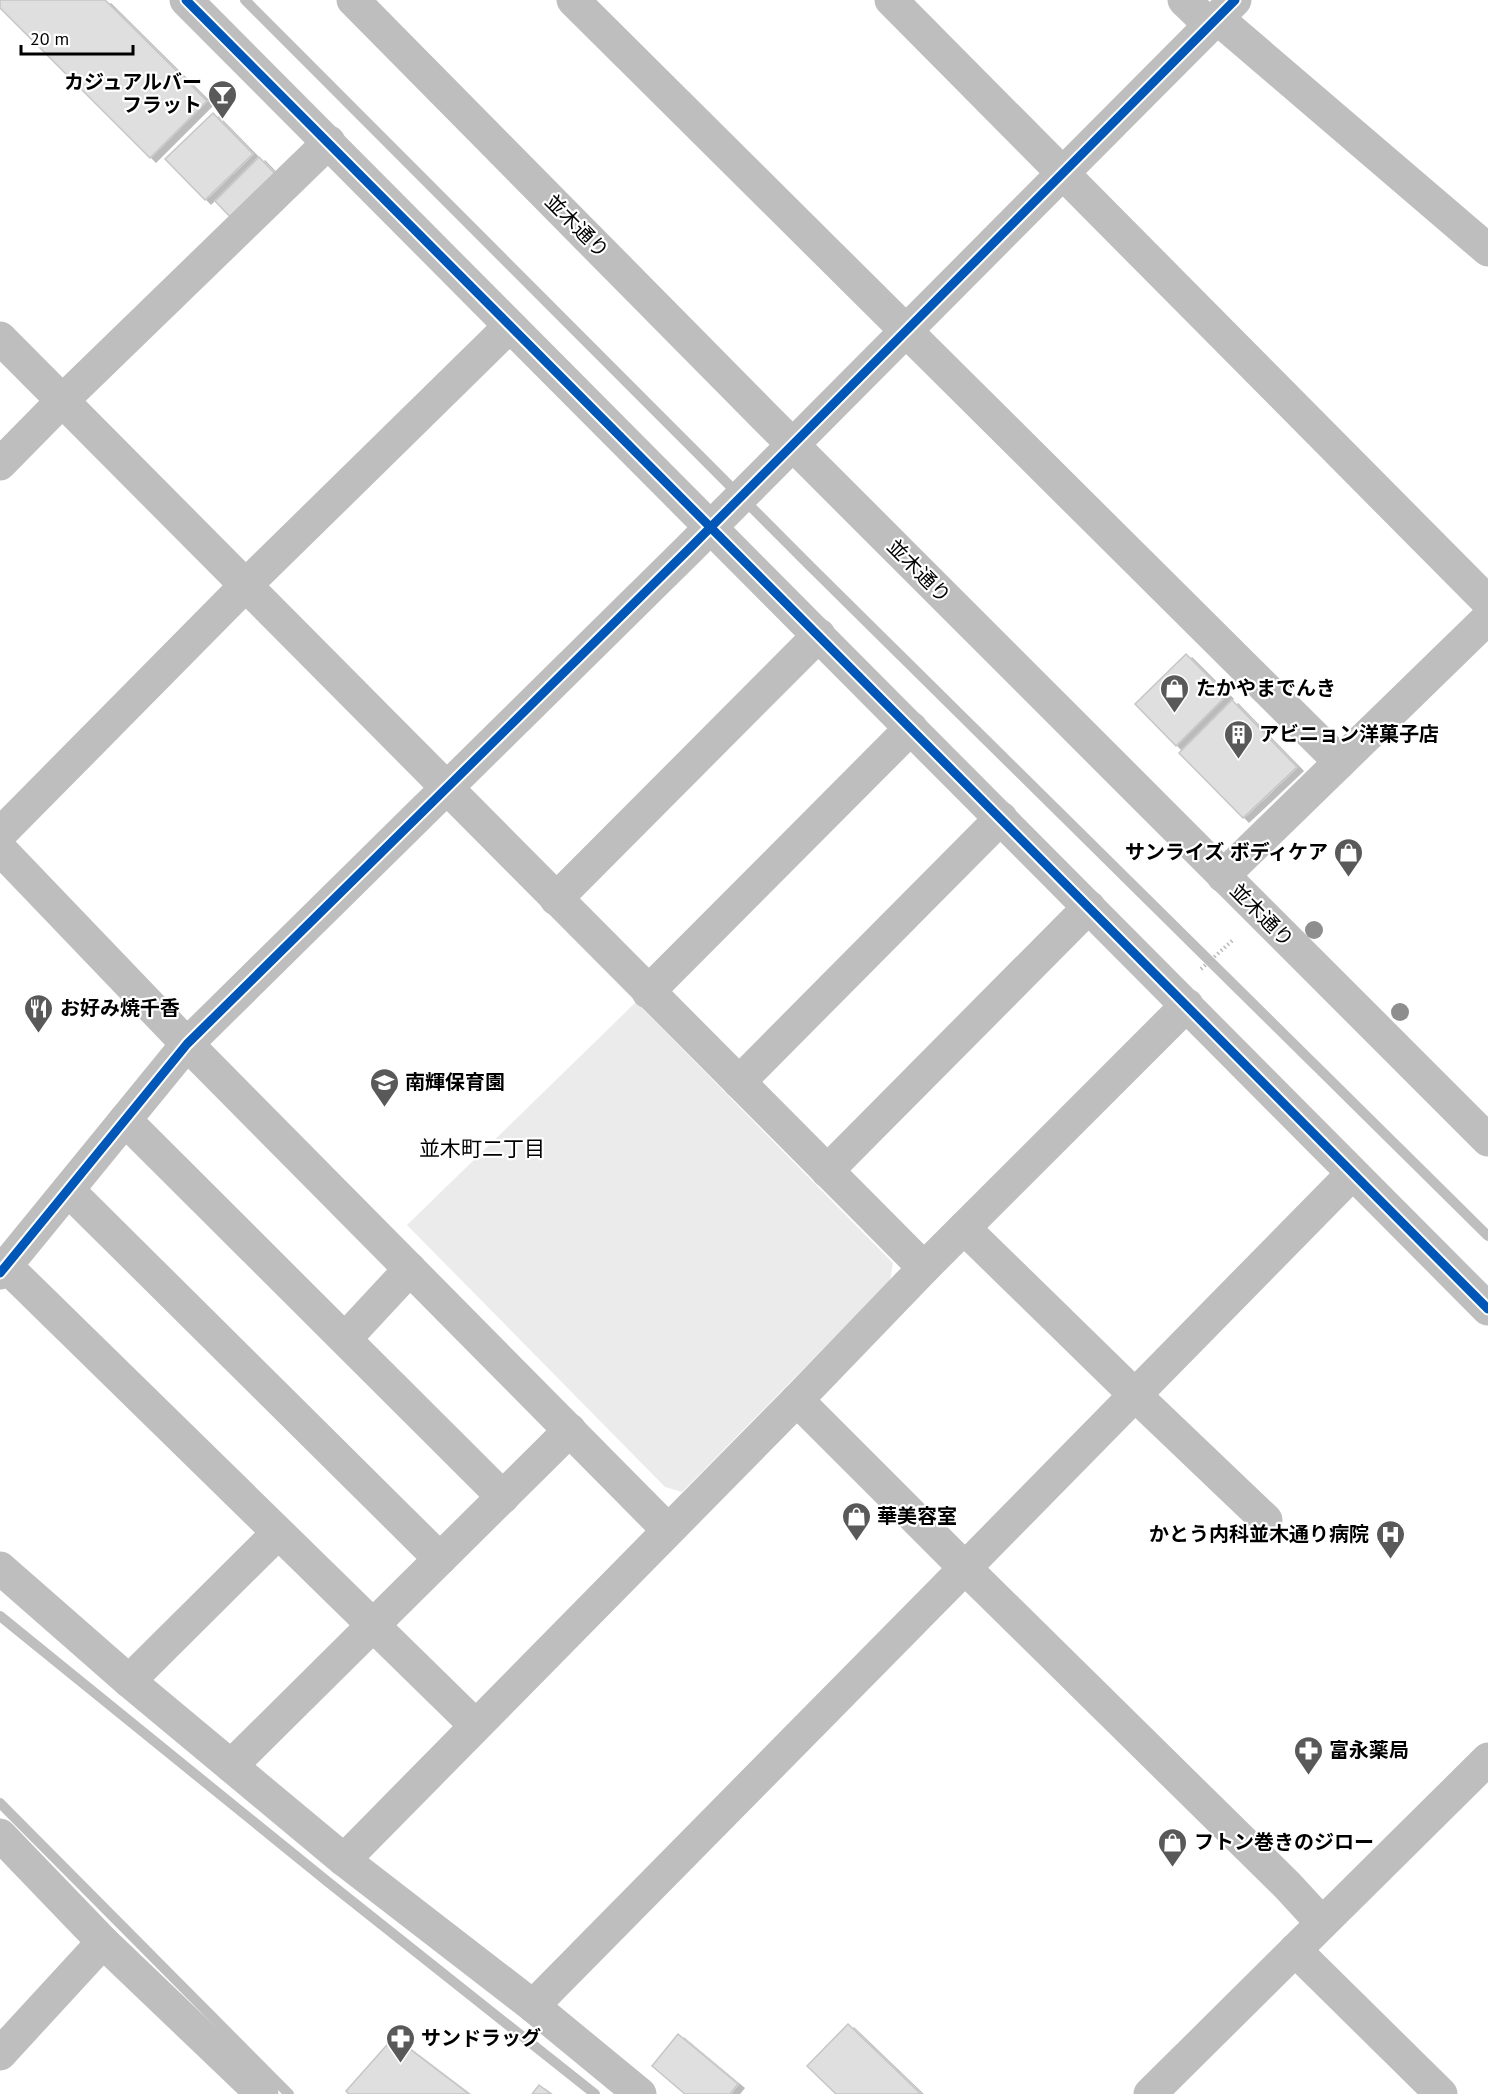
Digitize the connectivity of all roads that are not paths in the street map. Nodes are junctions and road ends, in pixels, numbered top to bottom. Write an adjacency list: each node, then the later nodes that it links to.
1 (186, 0): 7 (street)
2 (353, 0): 14 (street, 並木通り)
3 (891, 0): 8 (street)
4 (1184, 0): 6 (street)
5 (589, 5): 11 (street)
6 (1220, 14): 8 (street); 9 (street)
7 (329, 142): 10 (street); 13 (street)
8 (1063, 172): 11 (street); 18 (street)
9 (1488, 250)
10 (510, 326): 16 (street); 17 (street)
11 (906, 331): 14 (street); 22 (street)
12 (0, 338): 13 (street)
13 (62, 401): 15 (street); 17 (street)
14 (793, 444): 16 (street); 27 (street, 並木通り)
15 (0, 464)
16 (719, 519): 20 (street); 23 (street)
17 (246, 585): 23 (street); 25 (street)
18 (1488, 602)
19 (1488, 618): 22 (street)
20 (819, 636): 21 (street); 28 (street)
21 (911, 728): 24 (street); 31 (street)
22 (1340, 762): 27 (street)
23 (447, 790): 28 (street); 32 (street)
24 (1001, 818): 29 (street); 33 (street)
25 (0, 834)
26 (0, 849): 32 (street)
27 (1223, 876): 35 (street, 並木通り)
28 (556, 899): 31 (street)
29 (1089, 907): 30 (street); 36 (street)
30 (1191, 990): 37 (street); 39 (street)
31 (648, 992): 33 (street)
32 (188, 1044): 34 (street); 41 (street)
33 (739, 1082): 36 (street)
34 (124, 1120): 38 (street); 44 (street)
35 (1488, 1140)
36 (827, 1171): 40 (street)
37 (1352, 1174): 43 (street); 45 (street)
38 (68, 1190): 42 (street); 52 (street)
39 (964, 1228): 40 (street); 45 (street)
40 (924, 1268): 46 (street)
41 (410, 1269): 44 (street); 47 (street)
42 (3, 1270): 51 (street)
43 (1488, 1309)
44 (345, 1339): 48 (street)
45 (1135, 1395): 49 (street); 54 (street)
46 (797, 1400): 50 (street); 54 (street)
47 (570, 1431): 48 (street); 50 (street)
48 (503, 1497): 52 (street)
49 (1266, 1520)
50 (668, 1530): 57 (street)
51 (278, 1533): 55 (street); 56 (street)
52 (440, 1559): 55 (street)
53 (0, 1568): 56 (street)
54 (965, 1568): 62 (street); 65 (street)
55 (373, 1626): 57 (street); 59 (street)
56 (129, 1681): 59 (street)
57 (475, 1725): 61 (street)
58 (1488, 1759): 62 (street)
59 (231, 1766): 61 (street)
60 (0, 1835): 63 (street)
61 (344, 1860): 65 (street)
62 (1323, 1923): 64 (street)
63 (103, 1942): 66 (street); 67 (street)
64 (1295, 1950): 69 (street); 70 (street)
65 (533, 2006): 68 (street)
66 (0, 2054)
67 (262, 2094)
68 (640, 2094)
69 (1150, 2094)
70 (1441, 2094)

